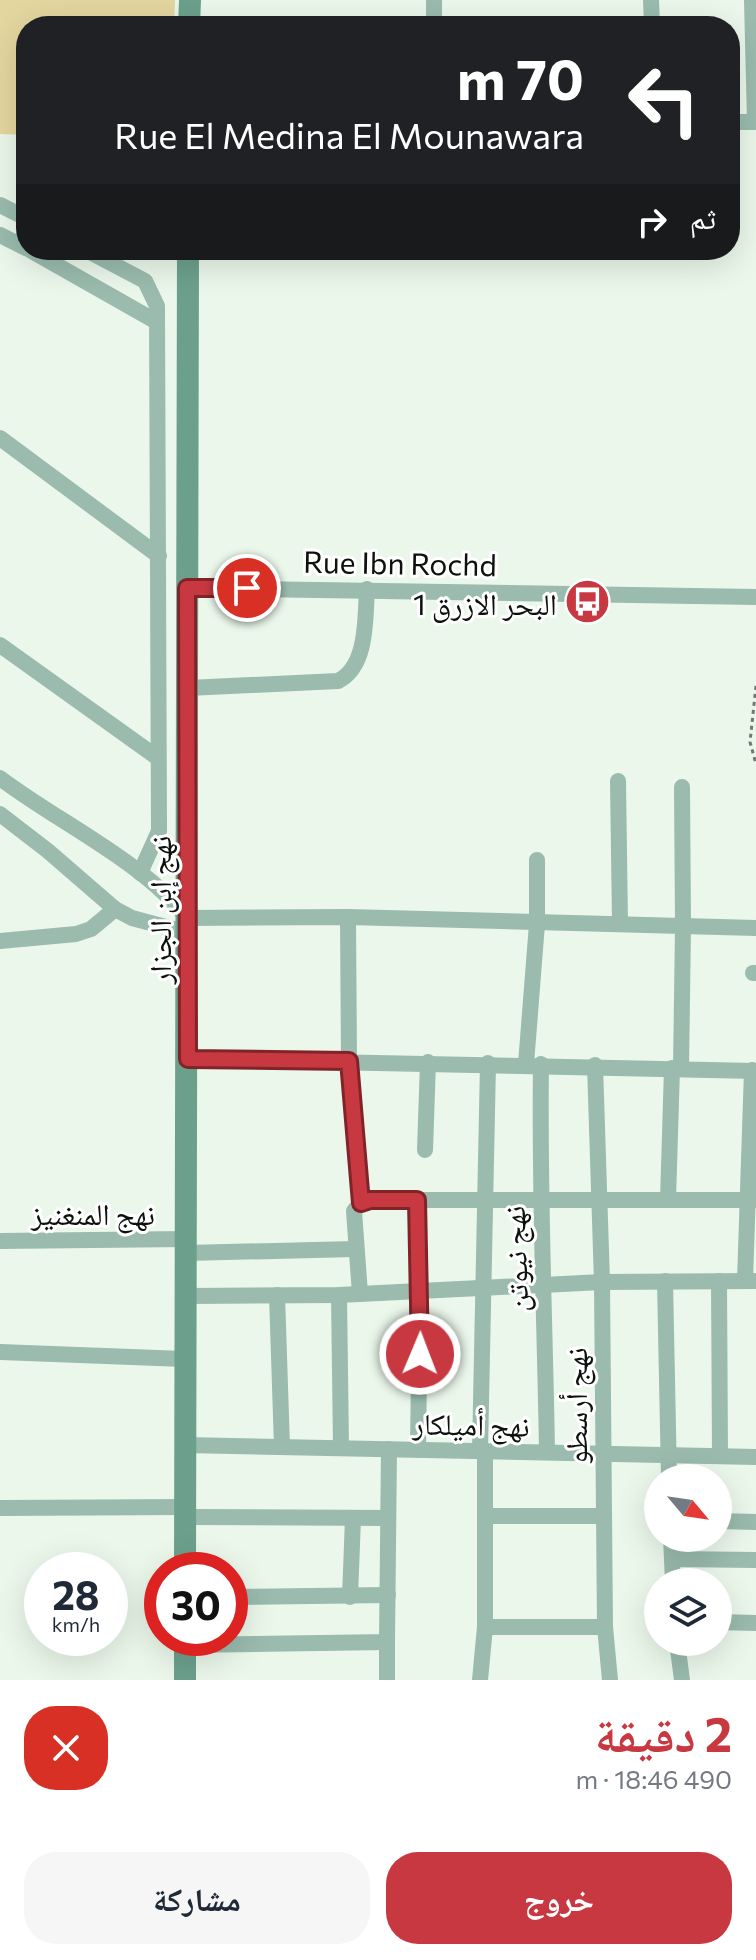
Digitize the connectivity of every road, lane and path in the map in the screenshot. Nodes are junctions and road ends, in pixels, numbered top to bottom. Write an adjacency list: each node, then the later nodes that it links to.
1 (752, 0): 2 (street)
2 (756, 122)
3 (47, 260): 6 (street)
4 (105, 260): 6 (street)
5 (188, 260): 9 (street, نهج إبن الجزار)
6 (157, 322): 8 (street)
7 (0, 438): 8 (street)
8 (159, 556): 15 (street)
9 (187, 588): 10 (street, Rue Ibn Rochd); 14 (street, نهج إبن الجزار)
10 (367, 589): 11 (street, Rue Ibn Rochd); 14 (street)
11 (756, 597)
12 (0, 645): 15 (street)
13 (756, 686): 16 (path)
14 (188, 688): 27 (street, نهج إبن الجزار)
15 (158, 758): 22 (street)
16 (756, 764)
17 (0, 778): 22 (street)
18 (618, 781): 26 (street)
19 (682, 787): 28 (street)
20 (0, 814): 23 (street)
21 (537, 860): 25 (street, نهج نيوتن)
22 (140, 873): 27 (street)
23 (115, 909): 27 (street); 30 (street)
24 (348, 917): 25 (street); 27 (street); 32 (street)
25 (537, 924): 26 (street); 35 (street, نهج نيوتن)
26 (620, 924): 28 (street)
27 (187, 925): 31 (street, نهج إبن الجزار)
28 (683, 926): 29 (street); 37 (street)
29 (756, 928)
30 (0, 941)
31 (188, 1059): 32 (street); 48 (street, نهج إبن الجزار)
32 (349, 1061): 33 (street); 46 (street)
33 (428, 1062): 34 (street); 39 (street)
34 (488, 1063): 35 (street); 40 (street)
35 (533, 1064): 36 (street); 42 (street, نهج نيوتن)
36 (595, 1065): 37 (street); 43 (street, نهج أرسطو)
37 (676, 1068): 38 (street); 44 (street)
38 (754, 1070): 45 (street)
39 (425, 1150)
40 (484, 1199): 41 (street); 42 (street); 55 (street)
41 (417, 1200): 46 (street); 56 (street)
42 (539, 1200): 43 (street); 54 (street, نهج نيوتن)
43 (598, 1200): 44 (street); 53 (street, نهج أرسطو)
44 (668, 1200): 45 (street)
45 (752, 1200): 52 (street)
46 (361, 1203): 49 (street)
47 (0, 1241): 48 (street, نهج المنغنيز)
48 (186, 1246): 49 (street, نهج المنغنيز); 60 (street, نهج إبن الجزار)
49 (355, 1249): 57 (street)
50 (665, 1281): 51 (street); 53 (street); 71 (street)
51 (719, 1281): 52 (street); 72 (street)
52 (750, 1281)
53 (602, 1282): 54 (street); 70 (street, نهج أرسطو)
54 (544, 1284): 55 (street); 69 (street, نهج نيوتن)
55 (483, 1287): 56 (street); 68 (street)
56 (420, 1291): 57 (street); 67 (street)
57 (360, 1294): 59 (street)
58 (277, 1295): 59 (street); 60 (street); 64 (street)
59 (339, 1295): 65 (street)
60 (187, 1296): 62 (street, نهج إبن الجزار)
61 (0, 1352): 62 (street)
62 (184, 1359): 63 (street, نهج إبن الجزار)
63 (185, 1445): 64 (street, نهج أميلكار); 76 (street, نهج إبن الجزار)
64 (282, 1447): 65 (street, نهج أميلكار)
65 (341, 1448): 66 (street, نهج أميلكار)
66 (389, 1449): 67 (street, نهج أميلكار); 80 (street)
67 (418, 1450): 68 (street, نهج أميلكار)
68 (482, 1451): 69 (street, نهج أميلكار); 77 (street)
69 (547, 1452): 70 (street, نهج أميلكار)
70 (602, 1454): 71 (street, نهج أميلكار); 78 (street, نهج أرسطو)
71 (668, 1455): 72 (street, نهج أميلكار); 74 (street)
72 (720, 1456): 73 (street, نهج أميلكار)
73 (756, 1457)
74 (668, 1464)
75 (0, 1508): 76 (street)
76 (186, 1512): 79 (street); 83 (street, نهج إبن الجزار)
77 (485, 1516): 78 (street); 93 (street)
78 (603, 1516): 94 (street, نهج أرسطو)
79 (353, 1518): 80 (street); 90 (street)
80 (388, 1518): 88 (street)
81 (732, 1521): 82 (street)
82 (756, 1522)
83 (185, 1552)
84 (672, 1552): 85 (street)
85 (672, 1559): 86 (street); 87 (street)
86 (756, 1560)
87 (672, 1568)
88 (388, 1595): 90 (street); 96 (street)
89 (248, 1597): 90 (street)
90 (350, 1597)
91 (732, 1622): 92 (street)
92 (756, 1623)
93 (485, 1627): 94 (street); 101 (street)
94 (605, 1627): 102 (street, نهج أرسطو)
95 (248, 1642): 96 (street)
96 (387, 1642): 100 (street)
97 (185, 1656): 99 (street)
98 (679, 1656): 103 (street)
99 (185, 1680)
100 (387, 1680)
101 (480, 1680)
102 (610, 1680)
103 (682, 1680)

